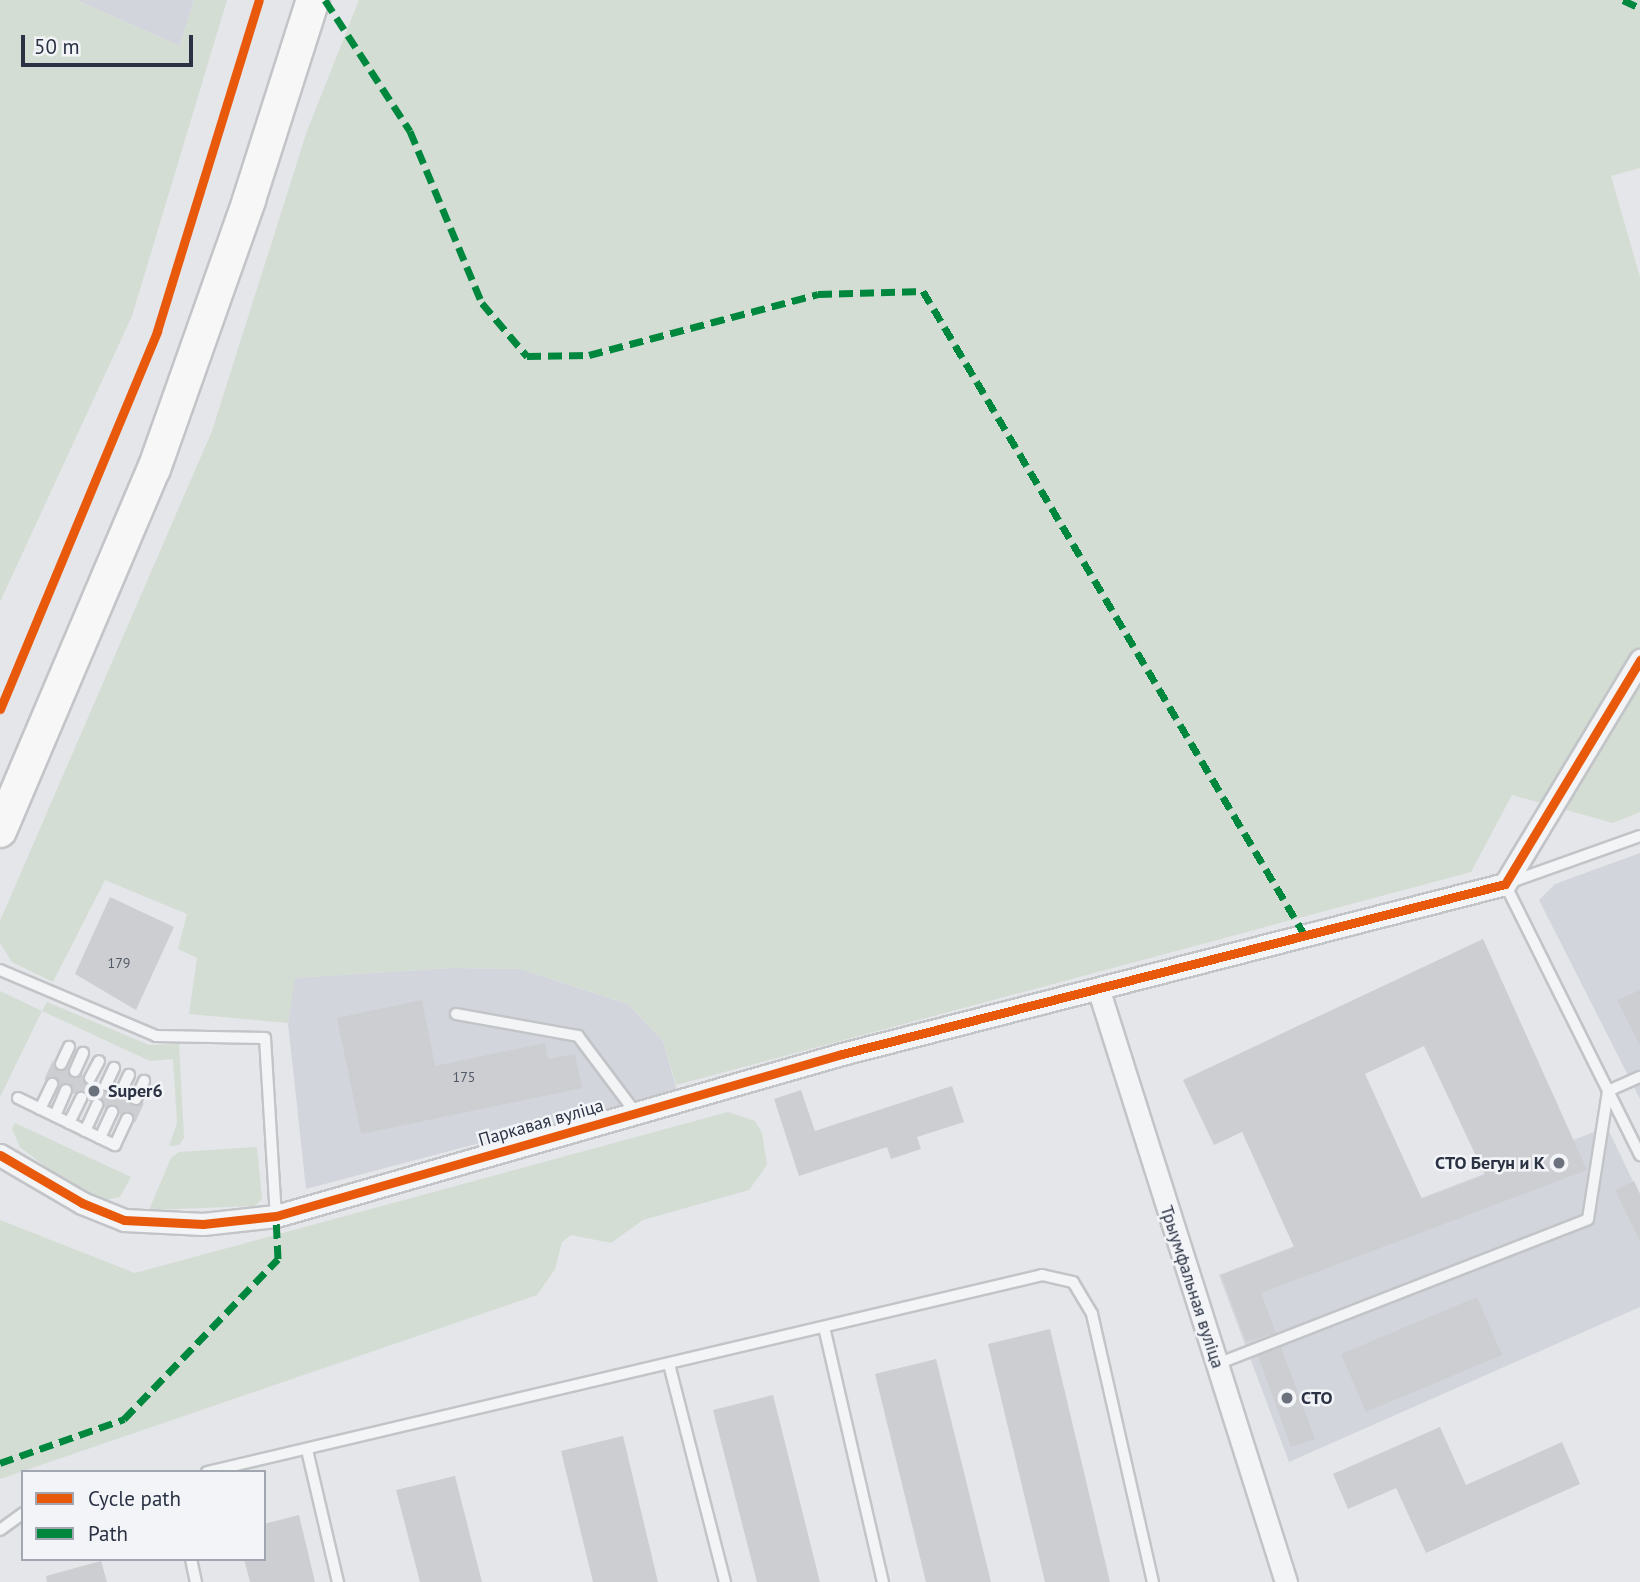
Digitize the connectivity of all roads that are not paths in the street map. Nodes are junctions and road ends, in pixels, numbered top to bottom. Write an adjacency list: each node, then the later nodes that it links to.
1 (313, 0): 3 (main road)
2 (1640, 660): 5 (street)
3 (0, 831)
4 (1640, 836): 5 (lane)
5 (1505, 884): 7 (street, Паркавая вуліца); 22 (lane)
6 (0, 970): 38 (lane)
7 (1099, 991): 30 (street, Паркавая вуліца); 41 (street, Трыумфальная вуліца)
8 (456, 1014): 30 (lane)
9 (69, 1047): 12 (lane)
10 (83, 1053): 14 (lane)
11 (99, 1060): 17 (lane)
12 (61, 1064)
13 (114, 1068): 20 (lane)
14 (75, 1071)
15 (129, 1075): 23 (lane)
16 (1640, 1077): 22 (lane)
17 (90, 1078)
18 (144, 1082): 26 (lane)
19 (52, 1084): 28 (lane)
20 (106, 1085)
21 (66, 1090): 31 (lane)
22 (1608, 1091): 37 (lane); 41 (lane)
23 (121, 1092)
24 (18, 1098): 28 (lane)
25 (81, 1098): 33 (lane)
26 (136, 1099)
27 (97, 1105): 34 (lane)
28 (40, 1109): 31 (lane)
29 (112, 1112): 35 (lane)
30 (635, 1112): 38 (street, Паркавая вуліца)
31 (55, 1116): 33 (lane)
32 (127, 1119): 35 (lane)
33 (69, 1123): 34 (lane)
34 (85, 1130): 35 (lane)
35 (100, 1138)
36 (0, 1155): 38 (street, Паркавая вуліца)
37 (1640, 1155)
38 (276, 1216)
39 (824, 1327): 40 (lane); 50 (lane); 51 (lane)
40 (669, 1364): 42 (lane); 49 (lane)
41 (1217, 1364): 52 (street, Трыумфальная вуліца)
42 (307, 1450): 43 (lane); 48 (lane)
43 (216, 1470)
44 (21, 1514): 45 (lane)
45 (0, 1530)
46 (191, 1561): 47 (lane)
47 (196, 1582)
48 (338, 1582)
49 (725, 1582)
50 (883, 1582)
51 (1153, 1582)
52 (1286, 1582)

